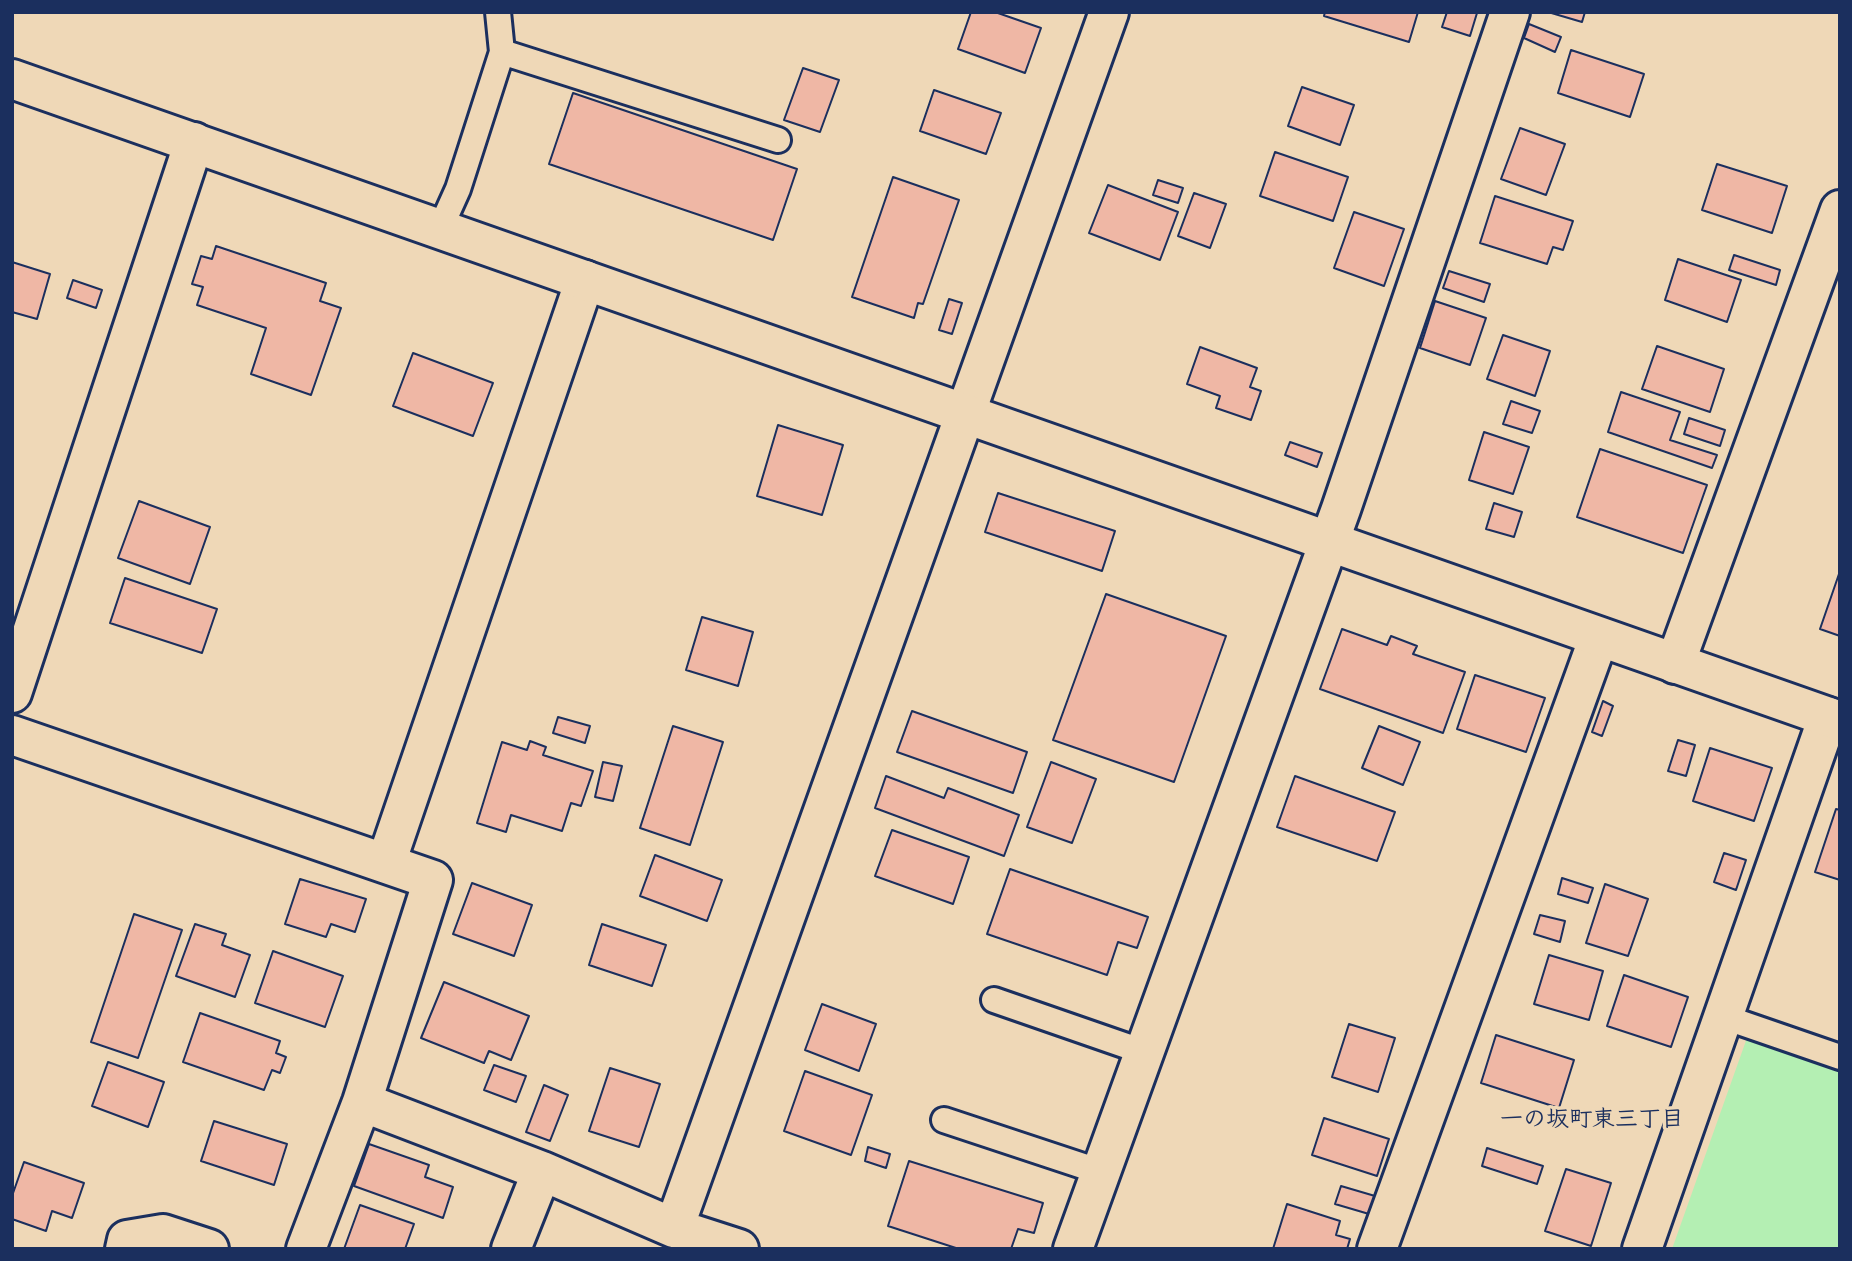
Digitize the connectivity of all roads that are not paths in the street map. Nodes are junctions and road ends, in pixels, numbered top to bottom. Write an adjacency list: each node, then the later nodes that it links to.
1 (498, 12): 4 (lane)
2 (1109, 12): 11 (street)
3 (1510, 12): 12 (street)
4 (502, 52): 6 (lane); 9 (lane)
5 (12, 79): 7 (street)
6 (778, 140)
7 (194, 142): 9 (street); 15 (street)
8 (1840, 210): 14 (street)
9 (440, 229): 10 (street)
10 (585, 280): 11 (street); 18 (street)
11 (967, 414): 12 (street); 27 (street)
12 (1328, 542): 13 (street); 21 (street)
13 (1599, 637): 14 (street); 34 (street)
14 (1675, 664): 16 (street)
15 (12, 693)
16 (1834, 719): 20 (street)
17 (12, 735): 18 (street)
18 (386, 863): 23 (street)
19 (994, 1000): 21 (lane)
20 (1724, 1017): 22 (lane); 35 (street)
21 (1144, 1052): 26 (street)
22 (1840, 1057)
23 (362, 1102): 25 (street); 30 (street)
24 (944, 1120): 26 (lane)
25 (542, 1171): 27 (street); 31 (street)
26 (1101, 1172): 33 (street)
27 (674, 1228): 32 (street)
28 (125, 1249): 29 (street)
29 (209, 1249)
30 (306, 1249)
31 (512, 1249)
32 (738, 1249)
33 (1073, 1249)
34 (1377, 1249)
35 (1642, 1249)

